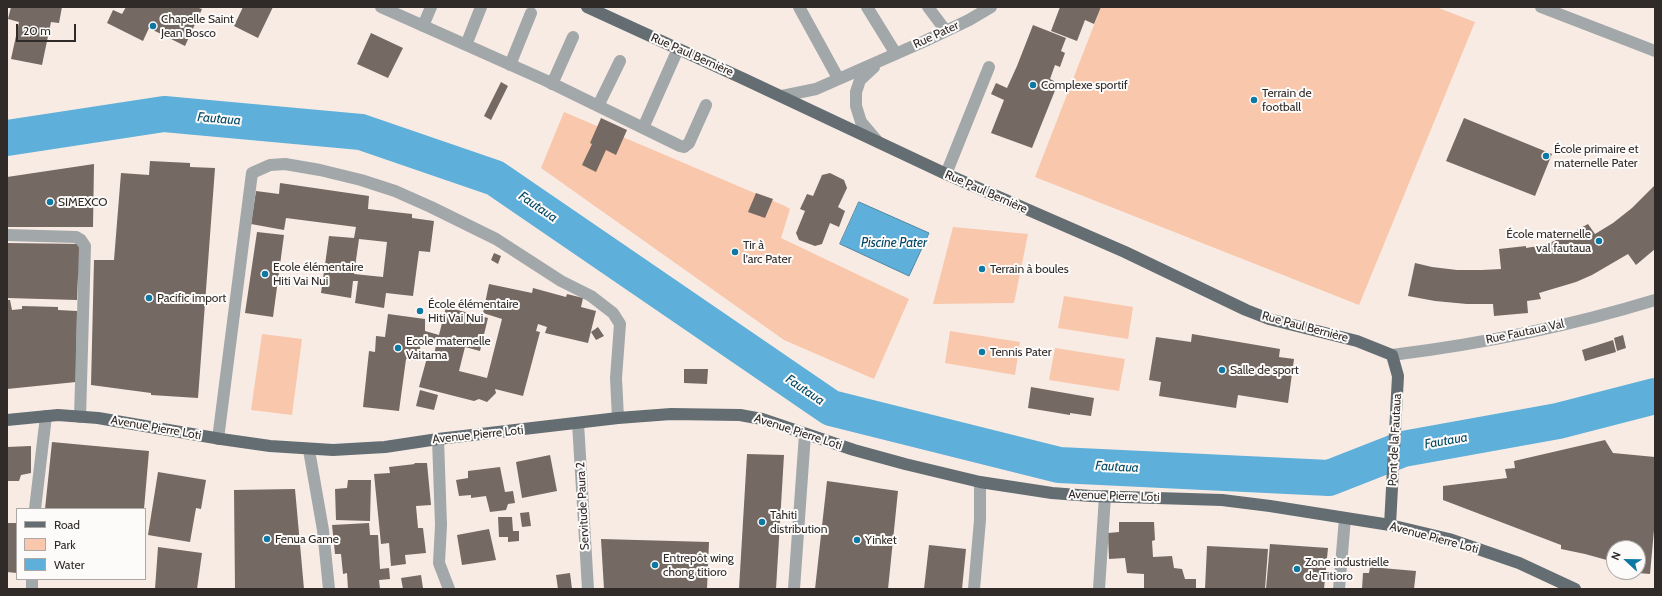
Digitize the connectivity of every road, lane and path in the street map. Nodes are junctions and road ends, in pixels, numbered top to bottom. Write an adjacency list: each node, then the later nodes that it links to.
1 (381, 7): 11 (street)
2 (431, 7): 11 (street)
3 (481, 7): 14 (street)
4 (587, 7): 15 (main road, Rue Paul Bernière)
5 (799, 7): 22 (street)
6 (867, 7): 17 (street)
7 (928, 7): 12 (street)
8 (991, 7): 12 (street, Rue Pater)
9 (1541, 7): 16 (street)
10 (531, 13): 20 (street)
11 (423, 26): 14 (street)
12 (946, 31): 17 (street, Rue Pater)
13 (573, 37): 23 (street)
14 (466, 45): 20 (street)
15 (678, 49): 24 (main road, Rue Paul Bernière); 27 (street)
16 (1655, 51)
17 (896, 54): 19 (street, Rue Pater)
18 (620, 61): 26 (street)
19 (880, 62): 22 (street, Rue Pater); 28 (street, Rue Pater)
20 (510, 65): 23 (street)
21 (989, 67): 29 (street)
22 (838, 78): 24 (street, Rue Pater)
23 (552, 84): 26 (street)
24 (782, 96): 28 (main road, Rue Paul Bernière)
25 (706, 105): 27 (street)
26 (598, 106): 27 (street)
27 (643, 128)
28 (878, 142): 29 (main road, Rue Paul Bernière)
29 (946, 174): 32 (main road, Rue Paul Bernière)
30 (7, 235): 34 (street)
31 (1655, 300): 32 (street, Rue Fautaua Val)
32 (1392, 355): 46 (main road, Pont de la Fautaua)
33 (46, 416): 34 (main road, Avenue Pierre Loti); 36 (main road, Avenue Pierre Loti); 44 (street)
34 (80, 417): 39 (main road, Avenue Pierre Loti)
35 (618, 418): 37 (main road, Avenue Pierre Loti); 38 (main road, Avenue Pierre Loti); 39 (street)
36 (7, 420)
37 (578, 423): 40 (main road, Avenue Pierre Loti); 49 (street, Servitude Paura 2)
38 (804, 434): 42 (main road, Avenue Pierre Loti); 50 (street)
39 (218, 439): 41 (main road, Avenue Pierre Loti)
40 (438, 439): 41 (main road, Avenue Pierre Loti); 48 (street)
41 (309, 450): 47 (street)
42 (980, 482): 43 (main road, Avenue Pierre Loti); 51 (street)
43 (1105, 496): 45 (main road, Avenue Pierre Loti); 52 (street)
44 (35, 508)
45 (1345, 518): 46 (main road, Avenue Pierre Loti); 53 (street)
46 (1390, 525): 54 (main road, Avenue Pierre Loti)
47 (329, 589)
48 (449, 589)
49 (588, 589)
50 (794, 589)
51 (974, 589)
52 (1099, 589)
53 (1339, 589)
54 (1575, 589)

